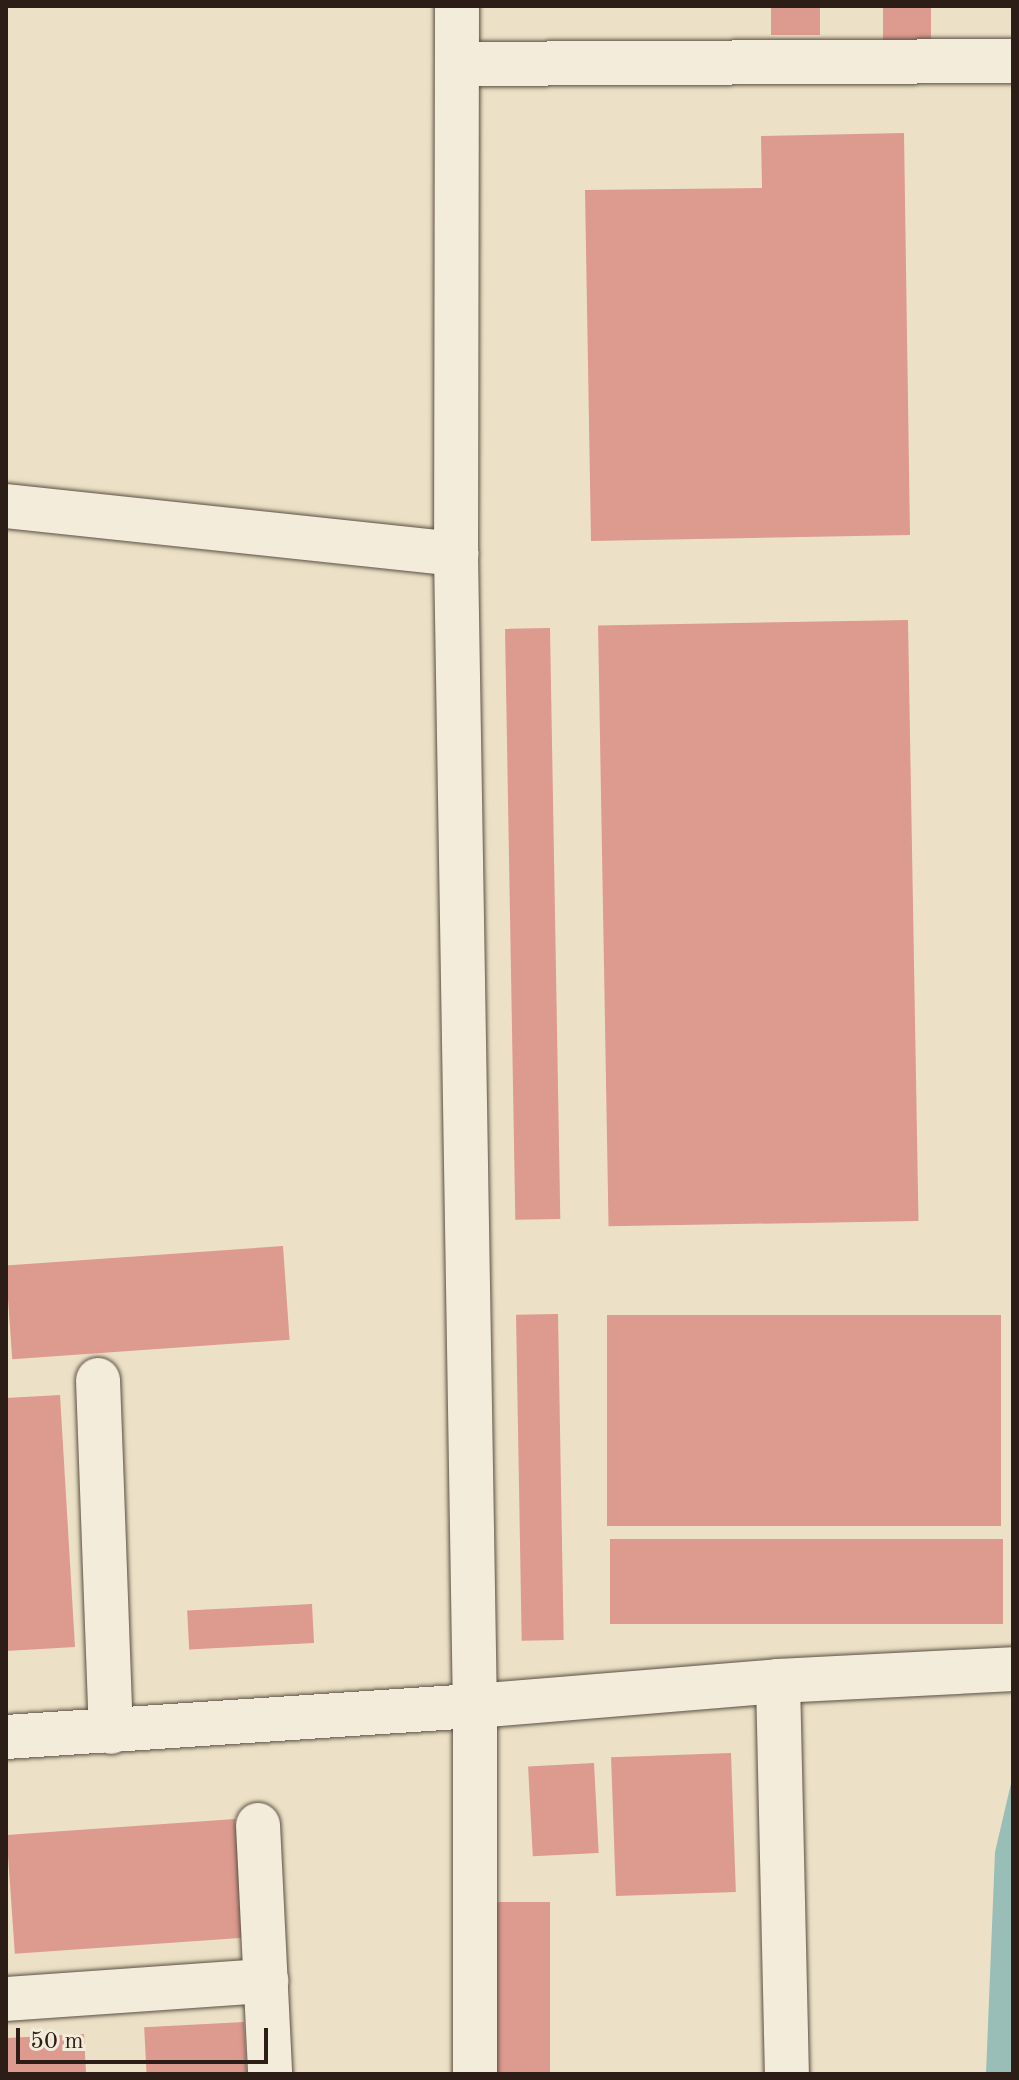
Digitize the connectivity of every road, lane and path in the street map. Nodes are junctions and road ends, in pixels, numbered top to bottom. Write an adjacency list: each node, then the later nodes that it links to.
1 (457, 6): 3 (street)
2 (1013, 61): 3 (street)
3 (457, 64): 5 (street)
4 (6, 506): 5 (street)
5 (456, 554): 9 (street)
6 (98, 1380): 10 (street)
7 (1013, 1669): 8 (street)
8 (778, 1681): 9 (street); 17 (street)
9 (475, 1706): 10 (street); 16 (street)
10 (111, 1732): 11 (street)
11 (6, 1737)
12 (258, 1825): 13 (street)
13 (266, 1981): 14 (street); 15 (street)
14 (6, 1999)
15 (270, 2074)
16 (475, 2074)
17 (787, 2074)

